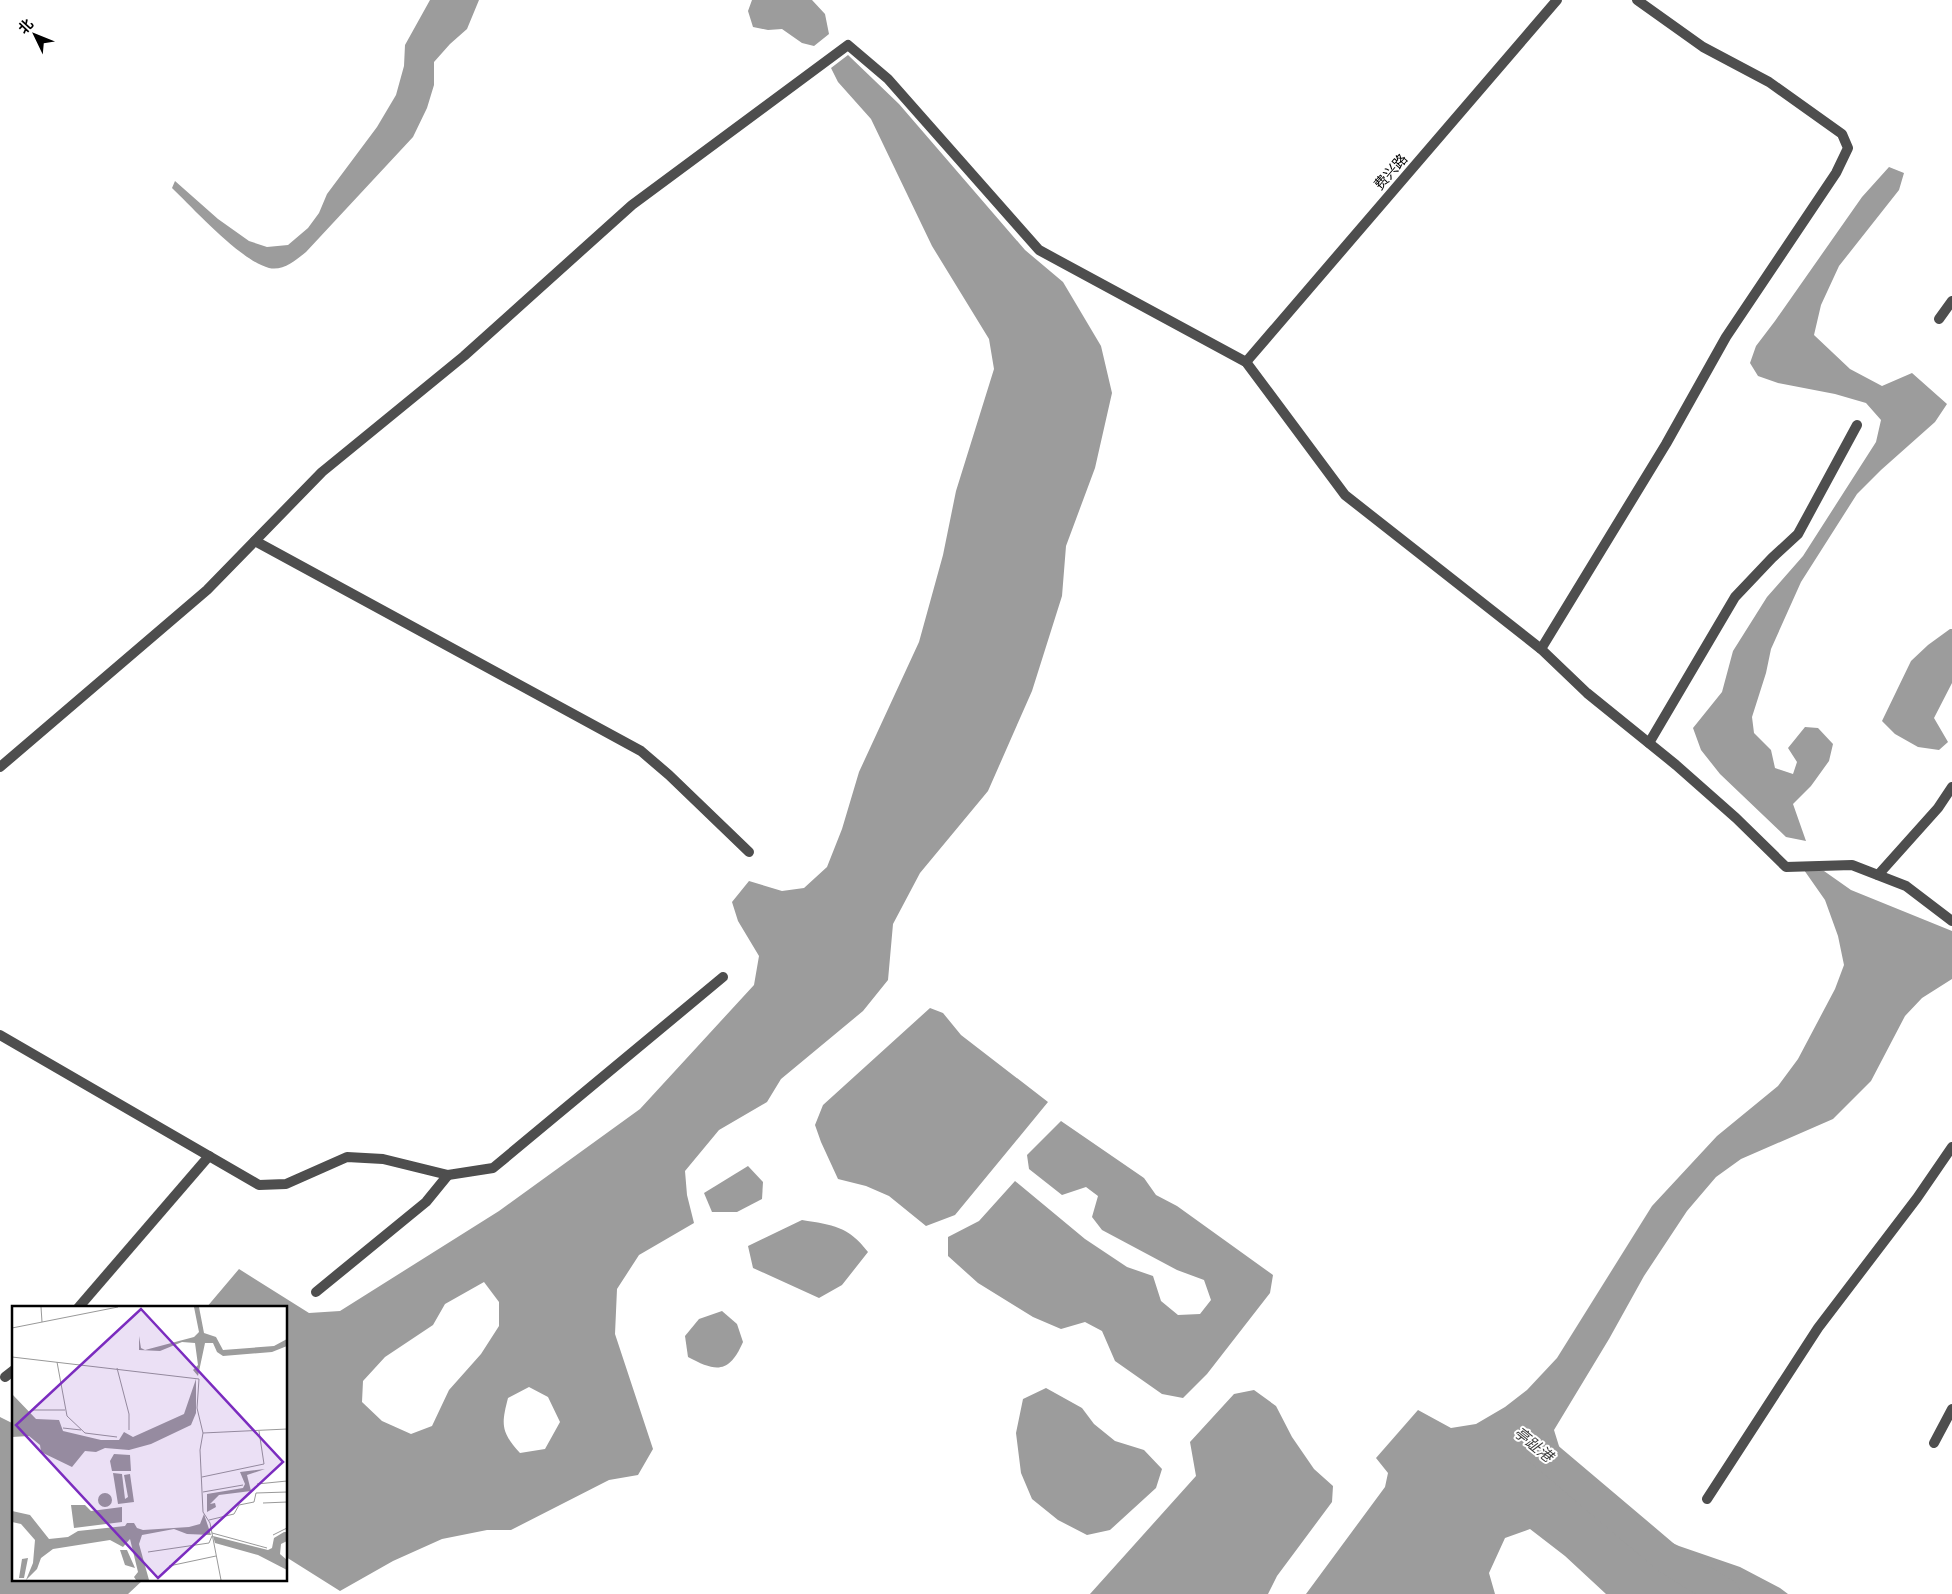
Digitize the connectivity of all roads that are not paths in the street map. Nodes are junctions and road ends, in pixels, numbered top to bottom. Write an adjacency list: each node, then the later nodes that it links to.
1 (1557, 0): 5 (street, 费兴路)
2 (1637, 0): 8 (street)
3 (1952, 301): 4 (street)
4 (1939, 319)
5 (1246, 362): 7 (street); 8 (street)
6 (1856, 425): 9 (street)
7 (255, 541): 10 (street); 12 (street)
8 (1541, 649): 9 (street)
9 (1649, 743): 13 (street)
10 (0, 767)
11 (1952, 787): 13 (street)
12 (749, 852)
13 (1878, 875): 14 (street)
14 (1952, 921)
15 (722, 977): 19 (street)
16 (0, 1035): 18 (street)
17 (1952, 1147): 24 (street)
18 (209, 1156): 19 (street); 21 (street)
19 (448, 1175): 20 (street)
20 (316, 1292)
21 (80, 1306)
22 (1952, 1409): 23 (street)
23 (1934, 1443)
24 (1707, 1499)

